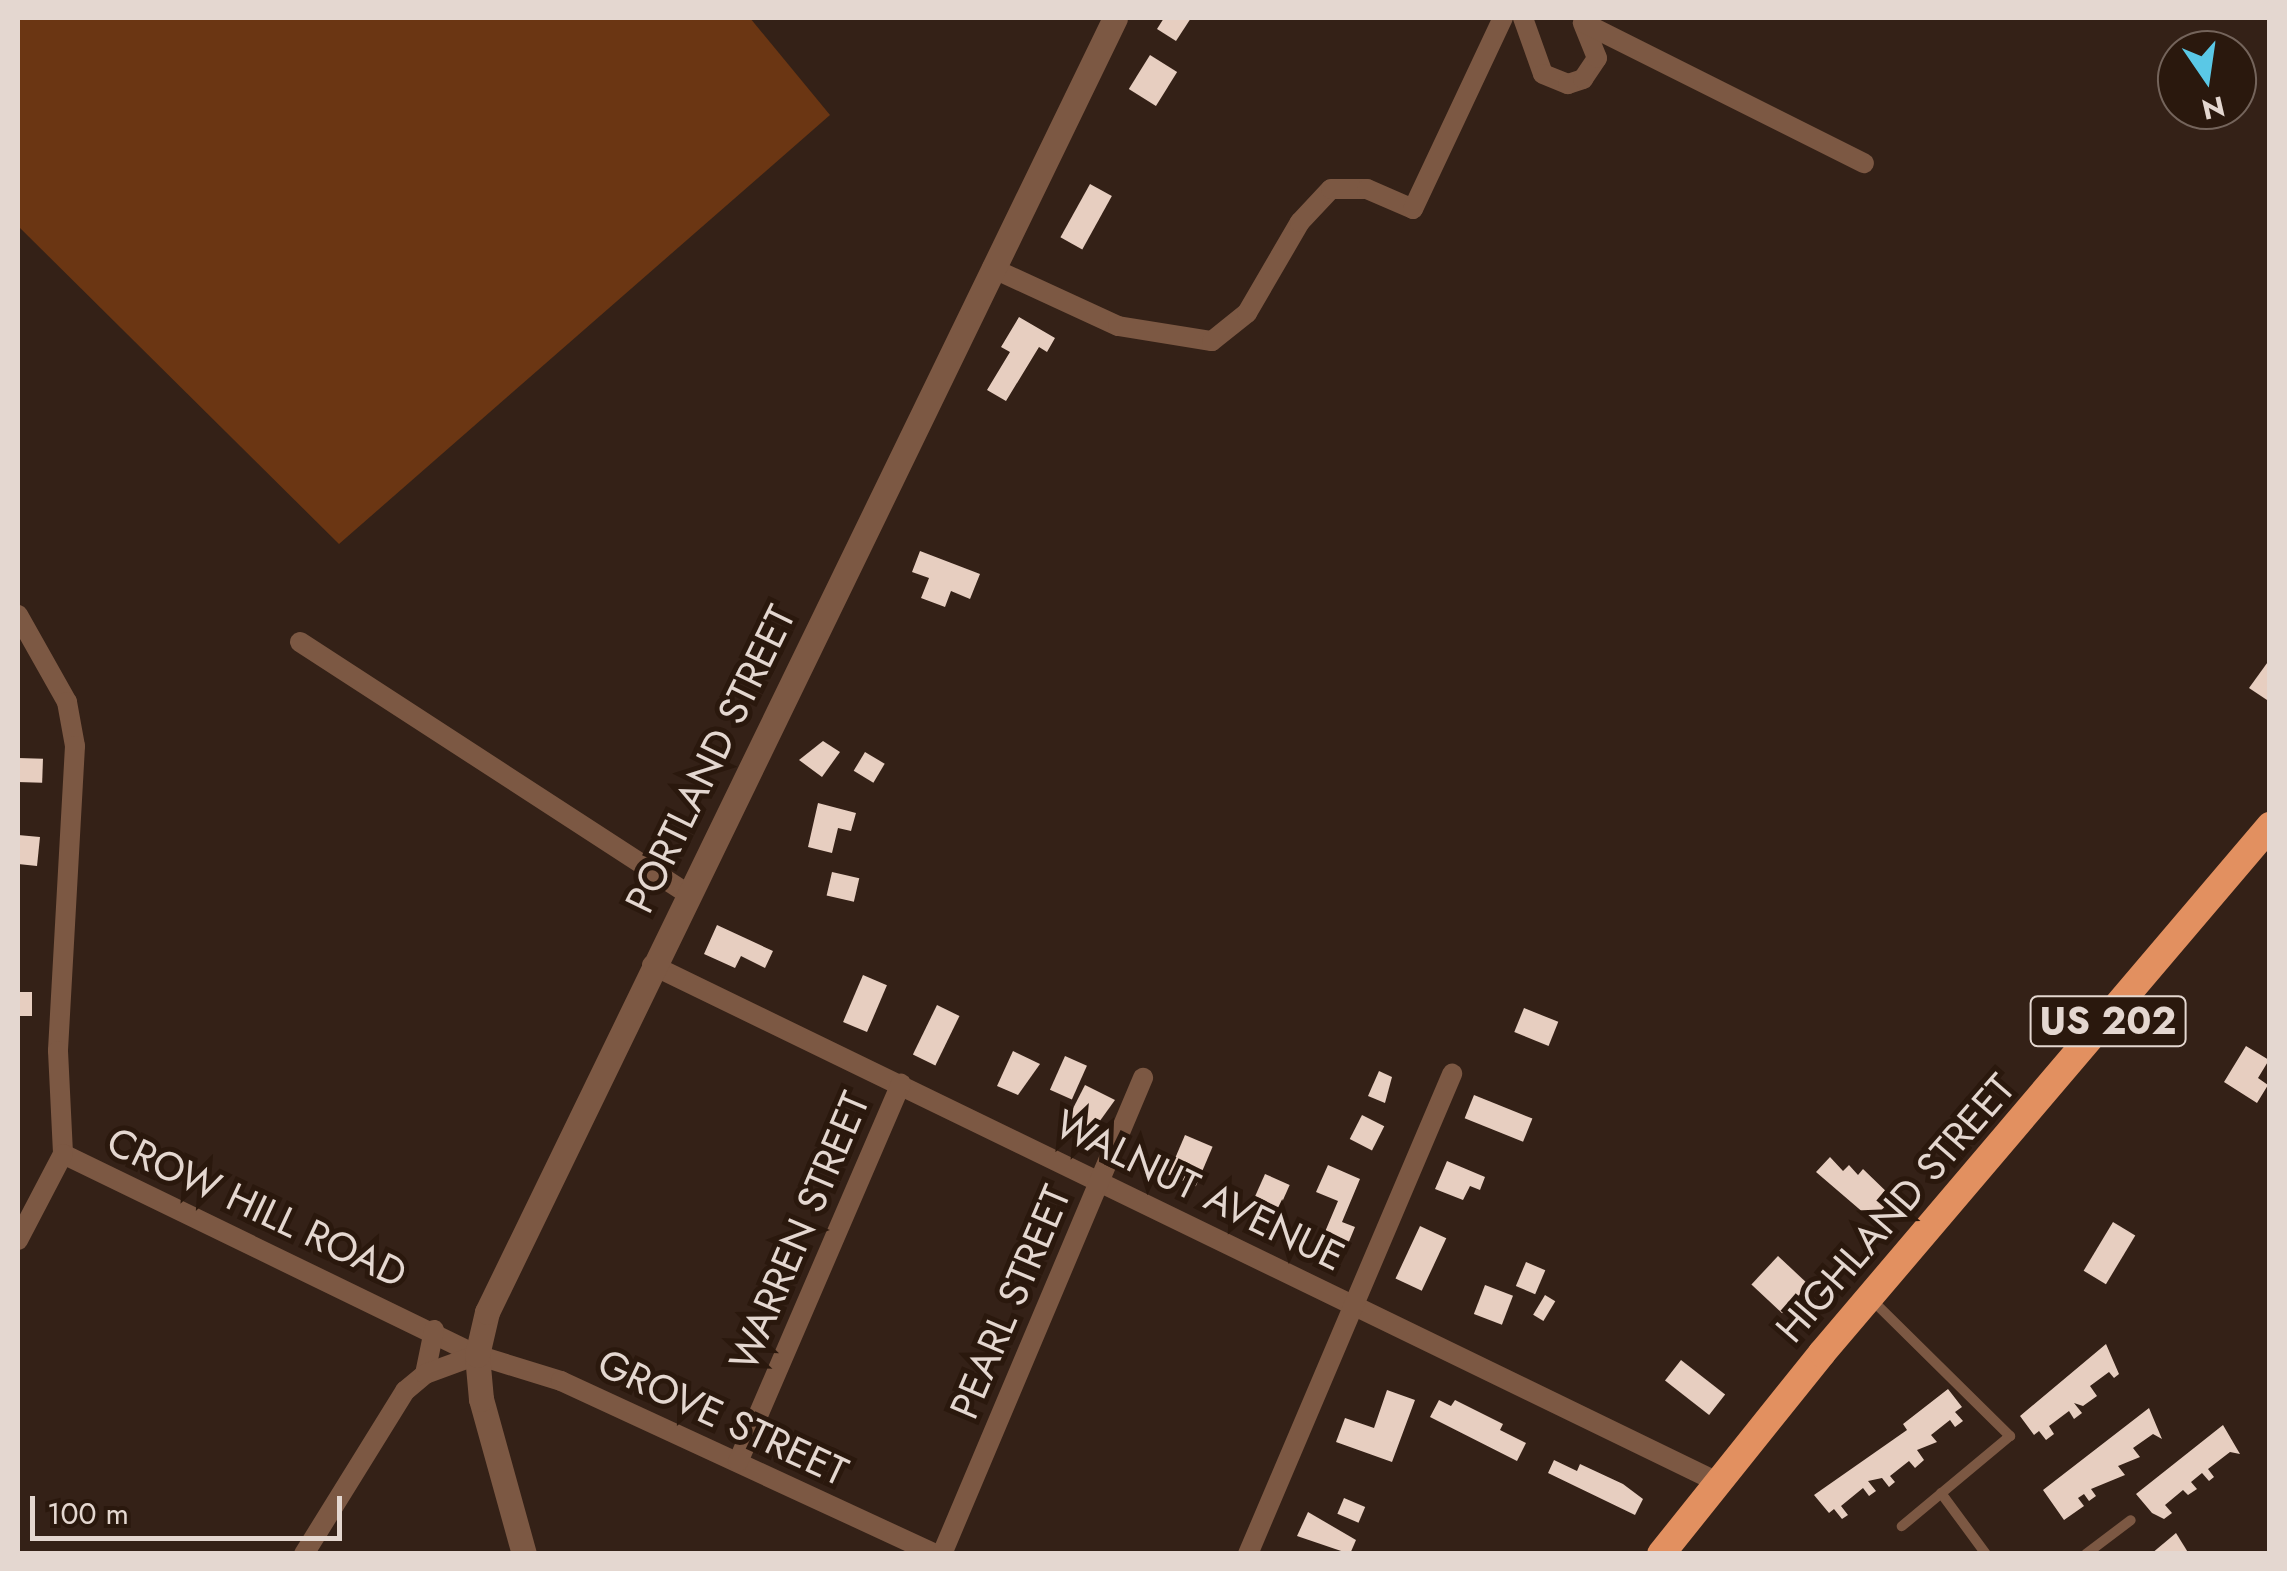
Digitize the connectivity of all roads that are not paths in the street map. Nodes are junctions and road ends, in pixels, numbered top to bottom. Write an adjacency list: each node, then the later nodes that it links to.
1 (1115, 18): 6 (street, PORTLAND STREET)
2 (1503, 18): 6 (street)
3 (1523, 18): 4 (street)
4 (1579, 20): 5 (street)
5 (1864, 163)
6 (992, 268): 10 (street, PORTLAND STREET)
7 (18, 615): 15 (street, CROW HILL ROAD)
8 (300, 642): 10 (street)
9 (2270, 826): 18 (highway, HIGHLAND STREET / US 202)
10 (686, 893): 11 (street, PORTLAND STREET)
11 (652, 965): 14 (street, WALNUT AVENUE); 21 (street, PORTLAND STREET)
12 (1452, 1074): 19 (street)
13 (1143, 1078): 16 (street, PEARL STREET)
14 (901, 1084): 16 (street, WALNUT AVENUE); 23 (street, WARREN STREET)
15 (63, 1154): 17 (street); 20 (street, CROW HILL ROAD)
16 (1099, 1181): 19 (street, WALNUT AVENUE); 30 (street, PEARL STREET)
17 (18, 1240)
18 (1870, 1298): 24 (highway, HIGHLAND STREET / US 202); 25 (lane)
19 (1354, 1303): 24 (street, WALNUT AVENUE); 31 (street)
20 (434, 1330): 21 (street, CROW HILL ROAD); 22 (street, CROW HILL ROAD)
21 (477, 1355): 22 (street); 23 (street, GROVE STREET); 29 (street, PORTLAND STREET)
22 (426, 1374): 28 (street)
23 (738, 1462): 30 (street, GROVE STREET)
24 (1715, 1482): 32 (highway, HIGHLAND STREET / US 202)
25 (1942, 1494): 27 (lane); 33 (lane)
26 (2131, 1520): 34 (lane)
27 (1902, 1526)
28 (304, 1554)
29 (524, 1554)
30 (939, 1554)
31 (1248, 1554)
32 (1661, 1554)
33 (1986, 1554)
34 (2086, 1554)

